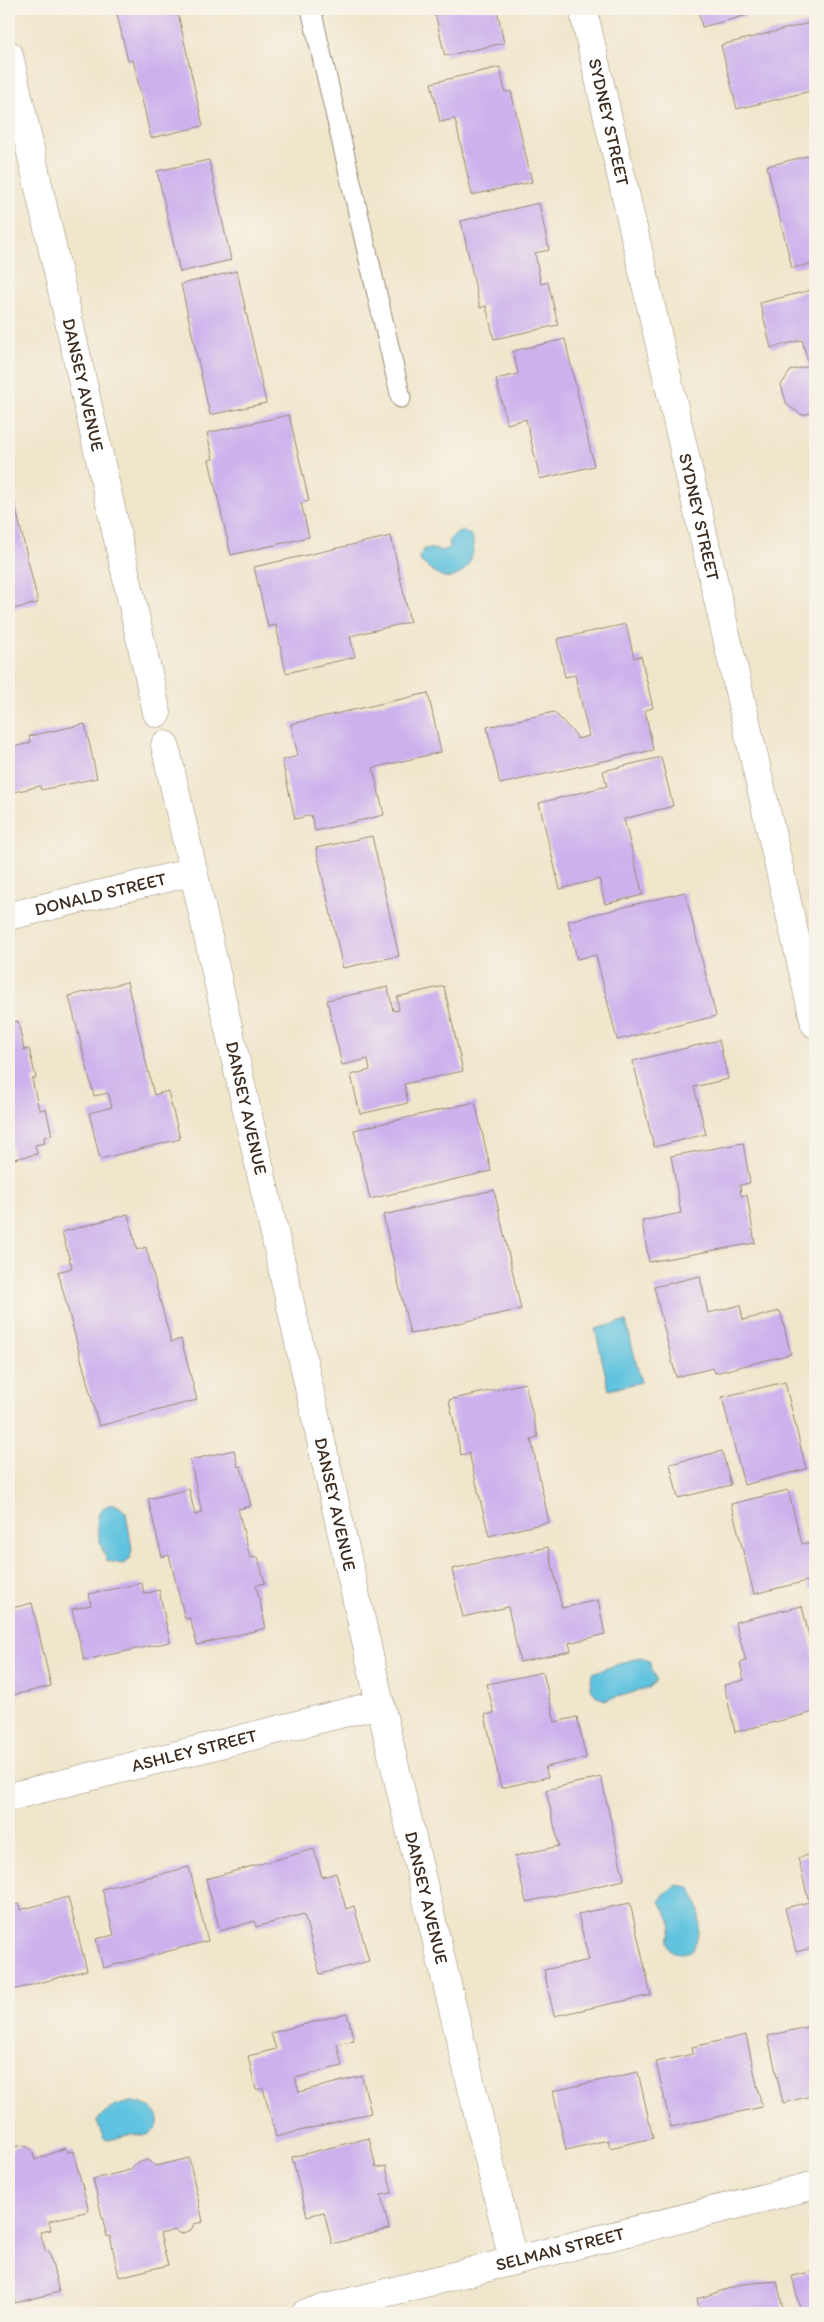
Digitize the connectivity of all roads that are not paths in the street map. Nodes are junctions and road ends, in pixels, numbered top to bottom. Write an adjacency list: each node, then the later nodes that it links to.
1 (311, 9): 4 (lane)
2 (583, 9): 9 (street, SYDNEY STREET)
3 (9, 55): 5 (street, DANSEY AVENUE)
4 (401, 398)
5 (157, 713)
6 (165, 745): 7 (street, DANSEY AVENUE)
7 (192, 872): 8 (street, DONALD STREET); 10 (street, DANSEY AVENUE)
8 (9, 916)
9 (815, 1024)
10 (380, 1704): 11 (street, ASHLEY STREET); 13 (street, DANSEY AVENUE)
11 (9, 1797)
12 (815, 2185): 13 (street, SELMAN STREET)
13 (513, 2260): 14 (street, SELMAN STREET)
14 (306, 2313)

